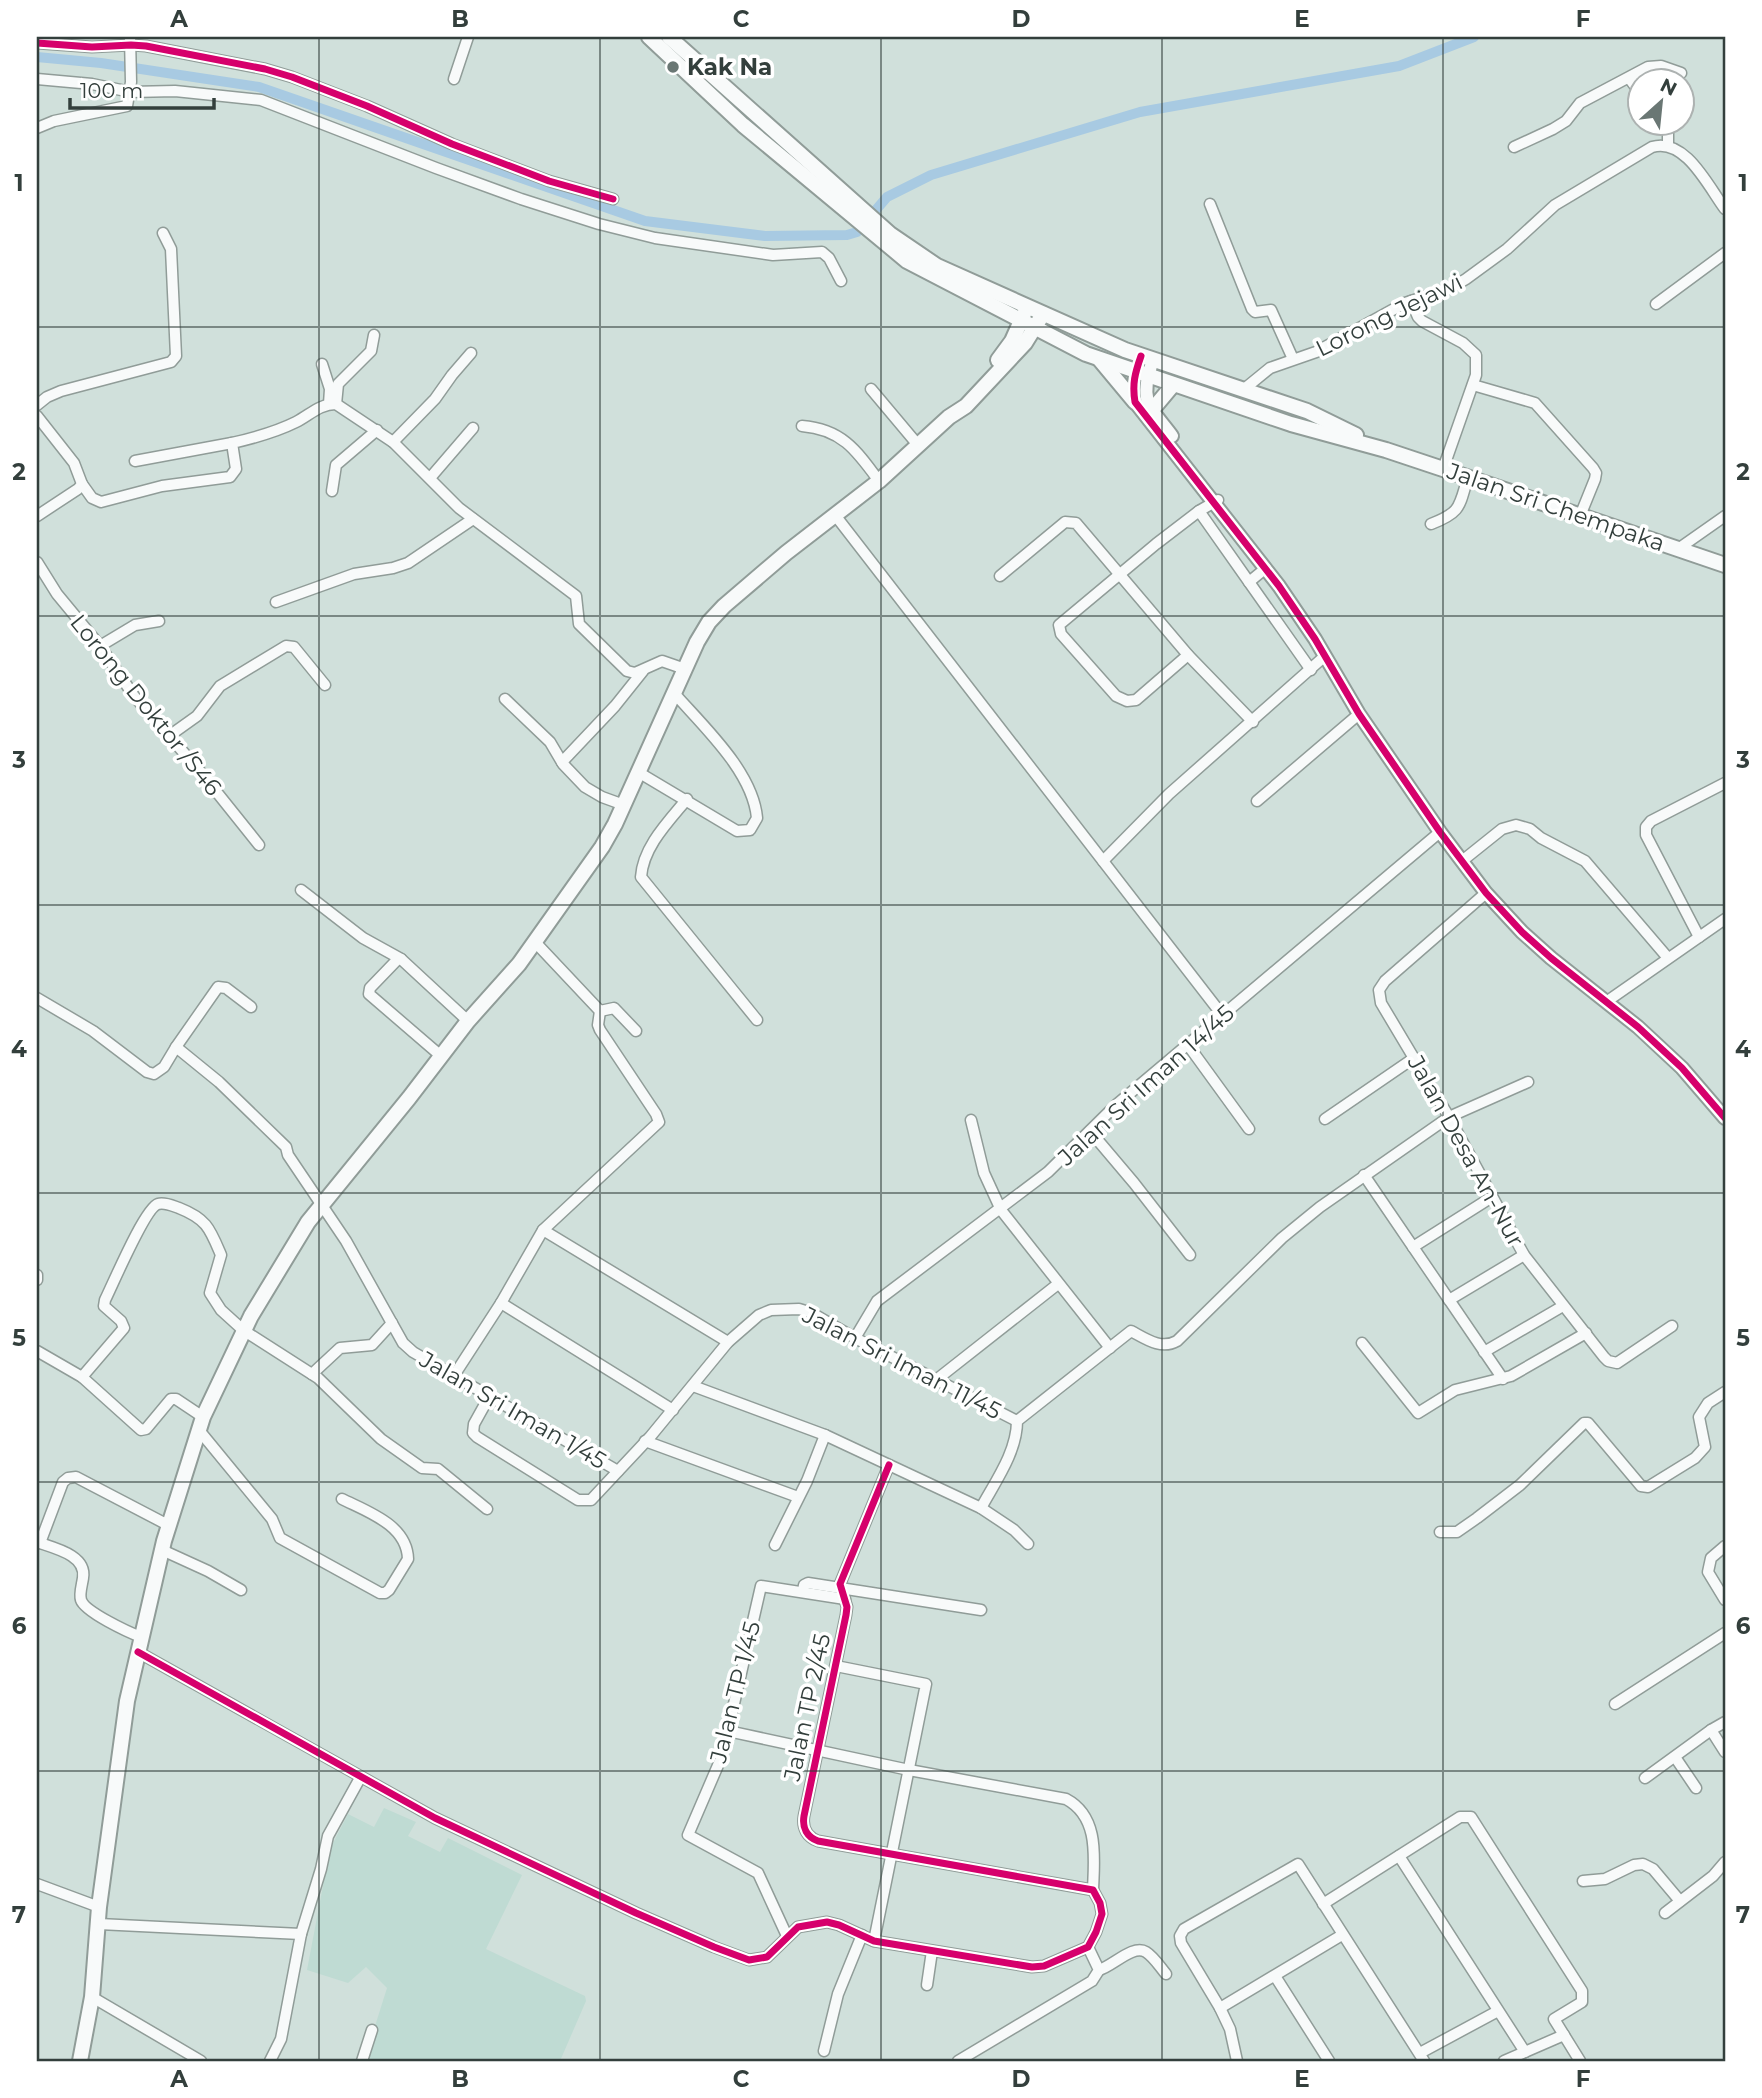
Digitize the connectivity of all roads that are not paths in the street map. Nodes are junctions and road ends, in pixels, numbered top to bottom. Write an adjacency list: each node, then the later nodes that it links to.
1 (468, 37): 7 (street)
2 (649, 37): 16 (main road)
3 (668, 37): 16 (main road)
4 (37, 43): 5 (street)
5 (131, 45): 9 (street); 14 (street)
6 (37, 79): 9 (street)
7 (454, 79)
8 (1626, 80): 13 (street)
9 (131, 87): 10 (street); 21 (street)
10 (37, 128)
11 (1668, 136): 12 (street)
12 (1668, 145): 17 (street); 22 (street, Lorong Jejawi)
13 (1514, 147)
14 (613, 199)
15 (1210, 204): 31 (street)
16 (849, 205): 19 (main road)
17 (1725, 209)
18 (163, 233): 41 (street)
19 (882, 237): 24 (main road); 26 (main road)
20 (1725, 253): 23 (street)
21 (841, 281)
22 (1411, 301): 31 (street, Lorong Jejawi); 36 (street)
23 (1656, 304)
24 (1027, 307): 25 (main road); 26 (main road)
25 (1043, 314): 27 (main road); 30 (main road)
26 (1021, 321): 27 (main road); 44 (main road)
27 (1034, 328): 32 (main road); 44 (main road)
28 (374, 335): 40 (street)
29 (471, 353): 48 (street)
30 (1147, 358): 34 (street); 38 (main road)
31 (1293, 359): 38 (street, Lorong Jejawi)
32 (1100, 360): 34 (main road); 39 (main road)
33 (322, 364): 40 (street)
34 (1141, 374): 35 (main road); 39 (street); 42 (street)
35 (1173, 385): 42 (main road); 51 (main road)
36 (1473, 385): 53 (street); 63 (street)
37 (870, 389): 50 (street)
38 (1243, 390): 51 (main road)
39 (1135, 402): 59 (street)
40 (332, 404): 47 (street); 49 (street)
41 (37, 405)
42 (1153, 410): 59 (street)
43 (37, 416): 57 (street)
44 (949, 416): 50 (main road)
45 (803, 426): 56 (street)
46 (473, 428): 55 (street)
47 (377, 429): 48 (street); 58 (street)
48 (393, 442): 55 (street)
49 (232, 443): 52 (street); 57 (street)
50 (918, 444): 56 (main road)
51 (1386, 450): 53 (main road, Jalan Sri Chempaka)
52 (135, 461)
53 (1443, 468): 54 (main road, Jalan Sri Chempaka)
54 (1468, 477): 63 (main road, Jalan Sri Chempaka); 66 (street)
55 (430, 478): 65 (street)
56 (879, 481): 61 (main road)
57 (82, 484): 62 (street)
58 (332, 491)
59 (1215, 501): 60 (street); 67 (street)
60 (1199, 511): 69 (street); 73 (street)
61 (835, 515): 82 (main road); 99 (street)
62 (37, 516)
63 (1580, 516): 68 (main road, Jalan Sri Chempaka)
64 (1725, 516): 68 (street)
65 (473, 519): 76 (street); 81 (street)
66 (1432, 524)
67 (1246, 542): 69 (street); 72 (street)
68 (1678, 549): 71 (main road, Jalan Sri Chempaka)
69 (1228, 553): 75 (street)
70 (37, 562): 78 (street, Lorong Doktor /S46)
71 (1725, 565)
72 (1266, 568): 75 (street); 80 (street)
73 (1120, 575): 74 (street); 79 (street); 79 (street)
74 (1000, 576)
75 (1249, 582): 83 (street)
76 (276, 602)
77 (159, 621): 78 (street)
78 (100, 646): 89 (street, Lorong Doktor /S46)
79 (1188, 655): 88 (street)
80 (1325, 656): 83 (street); 87 (street)
81 (645, 668): 82 (street); 90 (street)
82 (685, 669): 85 (main road)
83 (1311, 670): 88 (street)
84 (324, 685): 89 (street)
85 (674, 693): 91 (main road); 93 (street)
86 (505, 699): 90 (street)
87 (1359, 714): 94 (street); 96 (street)
88 (1253, 722): 99 (street)
89 (169, 736): 97 (street, Lorong Doktor /S46)
90 (562, 762): 95 (street)
91 (638, 772): 93 (street); 95 (main road)
92 (1725, 783): 103 (street)
93 (687, 799): 112 (street)
94 (1258, 801)
95 (624, 805): 104 (main road)
96 (1440, 832): 98 (street); 111 (street, Jalan Sri Iman 14/45)
97 (259, 845)
98 (1462, 860): 101 (street); 105 (street)
99 (1103, 861): 111 (street)
100 (301, 890): 106 (street)
101 (1486, 893): 108 (street); 118 (street, Jalan Desa An-Nur)
102 (1725, 919): 103 (street)
103 (1699, 937): 105 (street)
104 (535, 942): 110 (street); 113 (main road)
105 (1668, 958): 108 (street)
106 (401, 960): 113 (street); 117 (street)
107 (37, 998): 116 (street)
108 (1606, 1002): 121 (street)
109 (251, 1007): 116 (street)
110 (600, 1011): 114 (street); 130 (street)
111 (1223, 1016): 115 (street, Jalan Sri Iman 14/45)
112 (757, 1020)
113 (468, 1021): 117 (main road)
114 (636, 1031)
115 (1188, 1045): 124 (street); 125 (street, Jalan Sri Iman 14/45)
116 (176, 1047): 128 (street, Jalan Sri Iman 1/45)
117 (441, 1056): 128 (main road)
118 (1414, 1058): 120 (street, Jalan Desa An-Nur); 122 (street)
119 (1528, 1082): 120 (street)
120 (1449, 1117): 126 (street); 127 (street, Jalan Desa An-Nur)
121 (1725, 1118)
122 (1325, 1119)
123 (971, 1120): 129 (street)
124 (1249, 1129)
125 (1090, 1131): 129 (street, Jalan Sri Iman 14/45); 132 (street)
126 (1364, 1175): 131 (street); 147 (street)
127 (1492, 1197): 131 (street); 133 (street, Jalan Desa An-Nur)
128 (322, 1205): 140 (street, Jalan Sri Iman 1/45); 142 (main road)
129 (1001, 1210): 136 (street); 144 (street, Jalan Sri Iman 14/45)
130 (543, 1230): 138 (street); 145 (street)
131 (1413, 1247): 137 (street)
132 (1190, 1255)
133 (1524, 1255): 137 (street); 139 (street, Jalan Desa An-Nur)
134 (37, 1275): 135 (street)
135 (37, 1280)
136 (1058, 1284): 147 (street); 154 (street)
137 (1449, 1300): 149 (street)
138 (501, 1303): 152 (street); 158 (street)
139 (1563, 1306): 143 (street, Jalan Desa An-Nur); 149 (street)
140 (391, 1323): 150 (street); 152 (street, Jalan Sri Iman 1/45)
141 (1672, 1326): 143 (street, Jalan Desa An-Nur)
142 (243, 1329): 150 (street); 151 (street); 160 (main road)
143 (1586, 1333): 153 (street)
144 (855, 1338): 145 (street, Jalan Sri Iman 11/45); 154 (street, Jalan Sri Iman 11/45)
145 (728, 1342): 155 (street, Jalan Sri Iman 11/45)
146 (1362, 1343): 153 (street)
147 (1110, 1348): 159 (street)
148 (37, 1351): 151 (street)
149 (1484, 1352): 153 (street)
150 (312, 1374): 168 (street)
151 (82, 1377): 160 (street)
152 (453, 1377): 157 (street, Jalan Sri Iman 1/45)
153 (1503, 1379)
154 (936, 1380): 159 (street, Jalan Sri Iman 11/45)
155 (693, 1386): 158 (street, Jalan Sri Iman 11/45); 161 (street)
156 (1725, 1392): 170 (street)
157 (489, 1397): 164 (street, Jalan Sri Iman 1/45); 164 (street, Jalan Sri Iman 11/45)
158 (673, 1410): 162 (street, Jalan Sri Iman 11/45)
159 (1017, 1421): 167 (street)
160 (200, 1423): 166 (street); 169 (main road)
161 (825, 1434): 163 (street); 165 (street)
162 (645, 1441): 164 (street, Jalan Sri Iman 11/45); 165 (street)
163 (889, 1465): 167 (street); 176 (street)
164 (618, 1471)
165 (798, 1497): 173 (street)
166 (342, 1499)
167 (981, 1508): 172 (street)
168 (487, 1509)
169 (168, 1525): 171 (street); 175 (main road)
170 (1440, 1532)
171 (38, 1542): 183 (street)
172 (1028, 1544)
173 (775, 1545)
174 (1725, 1546): 180 (street)
175 (162, 1550): 177 (street); 183 (main road)
176 (840, 1587): 178 (street); 179 (street, Jalan TP 2/45); 181 (street)
177 (241, 1590)
178 (803, 1591): 179 (street); 189 (street, Jalan TP 1/45)
179 (845, 1599): 185 (street, Jalan TP 2/45)
180 (1725, 1600)
181 (981, 1610)
182 (1725, 1633): 186 (street)
183 (141, 1637): 184 (main road)
184 (138, 1653): 194 (street); 205 (main road)
185 (836, 1666): 190 (street, Jalan TP 2/45); 193 (street)
186 (1615, 1704)
187 (1725, 1722): 188 (street)
188 (1712, 1730): 191 (street); 192 (street)
189 (728, 1731): 190 (street); 211 (street, Jalan TP 1/45)
190 (819, 1751): 193 (street); 197 (street, Jalan TP 2/45)
191 (1725, 1752)
192 (1675, 1757): 195 (street); 196 (street)
193 (909, 1770): 197 (street); 202 (street)
194 (360, 1778): 208 (street); 211 (street)
195 (1645, 1778)
196 (1696, 1788)
197 (892, 1855): 202 (street); 212 (street)
198 (1399, 1856): 204 (street); 221 (street); 223 (street)
199 (1725, 1861): 203 (street)
200 (1583, 1881): 203 (street)
201 (37, 1884): 205 (street)
202 (1093, 1891): 213 (street)
203 (1680, 1901): 206 (street)
204 (1323, 1904): 210 (street); 220 (street)
205 (99, 1907): 207 (main road)
206 (1665, 1913)
207 (99, 1924): 208 (street); 219 (main road)
208 (301, 1934): 229 (street)
209 (862, 1935): 211 (street); 212 (street); 224 (street)
210 (1342, 1935): 217 (street); 226 (street)
211 (787, 1936)
212 (874, 1941): 214 (street)
213 (1088, 1947): 214 (street); 215 (street)
214 (932, 1951): 218 (street)
215 (1099, 1970): 216 (street); 231 (street)
216 (1166, 1974)
217 (1275, 1976): 220 (street); 233 (street)
218 (927, 1985)
219 (92, 1997): 227 (main road); 228 (street)
220 (1220, 2008): 232 (street)
221 (1499, 2011): 225 (street); 226 (street)
222 (372, 2030): 230 (street)
223 (1564, 2035): 225 (street); 235 (street)
224 (824, 2051)
225 (1525, 2052): 234 (street)
226 (1422, 2057)
227 (80, 2061)
228 (201, 2061)
229 (270, 2061)
230 (362, 2061)
231 (958, 2061)
232 (1237, 2061)
233 (1329, 2061)
234 (1504, 2061)
235 (1580, 2061)

